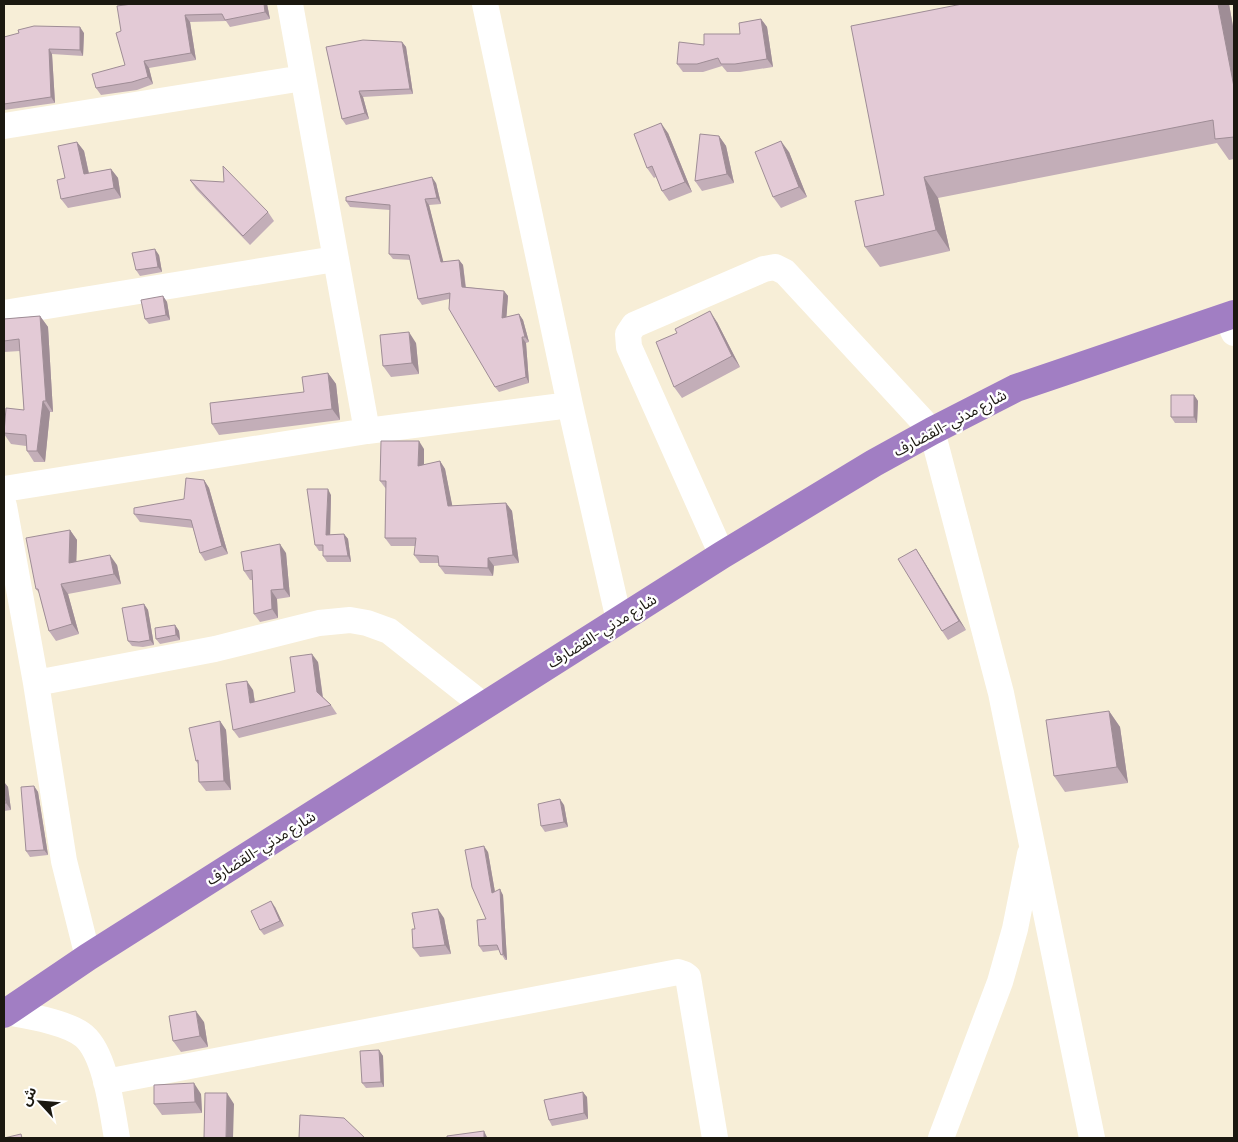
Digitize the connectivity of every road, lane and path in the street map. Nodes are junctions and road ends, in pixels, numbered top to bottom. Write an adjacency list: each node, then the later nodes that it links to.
1 (290, 4): 3 (street)
2 (485, 4): 8 (street)
3 (303, 78): 4 (street); 5 (street)
4 (4, 126)
5 (335, 259): 6 (street); 9 (street)
6 (4, 313)
7 (1231, 321): 10 (highway, شارع مدني -القضارف)
8 (570, 405): 9 (street); 14 (street)
9 (367, 431): 11 (street)
10 (932, 431): 13 (highway, شارع مدني -القضارف); 13 (street); 17 (street)
11 (4, 489)
12 (4, 506): 15 (street)
13 (722, 555): 14 (highway, شارع مدني -القضارف)
14 (619, 620): 16 (highway, شارع مدني -القضارف)
15 (36, 683): 16 (street); 18 (street)
16 (484, 706): 18 (highway, شارع مدني -القضارف)
17 (1032, 841): 23 (street); 24 (street)
18 (88, 957): 19 (highway, شارع مدني -القضارف)
19 (5, 1013): 20 (street)
20 (106, 1082): 21 (street); 22 (street)
21 (117, 1138)
22 (715, 1138)
23 (941, 1138)
24 (1092, 1138)

